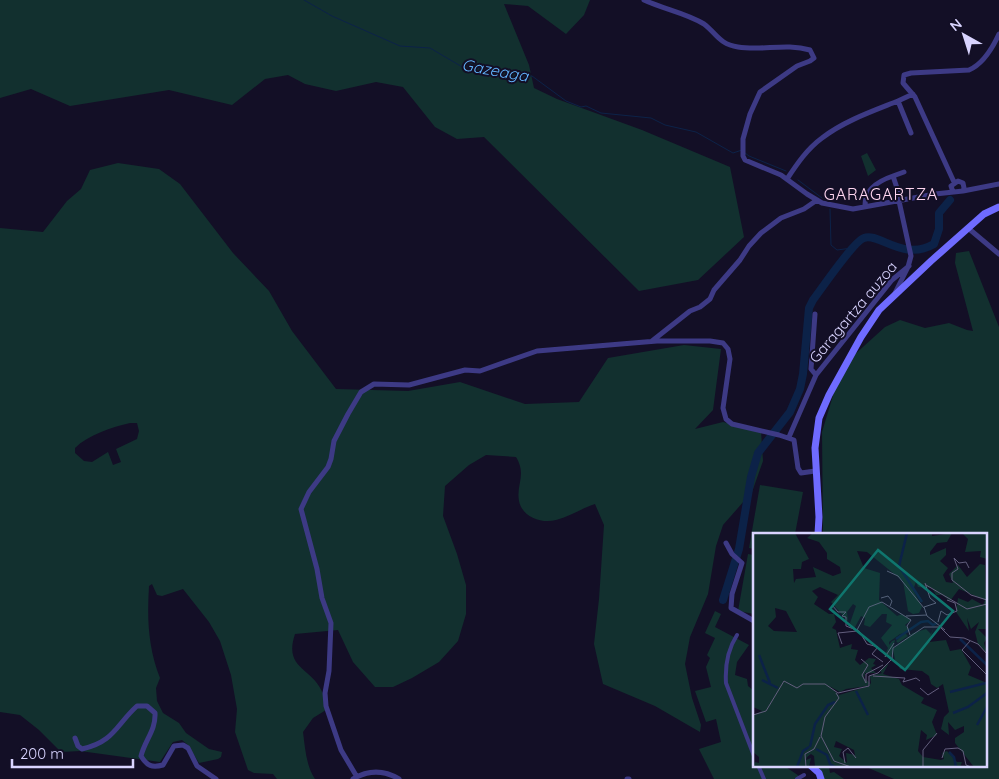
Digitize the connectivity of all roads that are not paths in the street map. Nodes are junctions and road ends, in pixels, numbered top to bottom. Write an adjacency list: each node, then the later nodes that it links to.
1 (644, 0): 8 (street)
2 (999, 34): 3 (street)
3 (913, 94): 4 (street); 9 (street)
4 (898, 101): 5 (street); 8 (street)
5 (911, 133)
6 (904, 172): 7 (street)
7 (893, 176): 14 (street); 15 (street)
8 (787, 179): 13 (street)
9 (954, 182): 11 (street); 12 (street)
10 (999, 184): 11 (street)
11 (963, 191): 12 (street)
12 (950, 192): 14 (street)
13 (817, 200): 15 (street); 22 (street)
14 (900, 201): 15 (street); 19 (street)
15 (865, 207)
16 (999, 207): 17 (main road)
17 (968, 228): 18 (street); 20 (main road)
18 (999, 254)
19 (909, 266): 20 (street); 23 (street, Garagartza auzoa)
20 (895, 294): 25 (main road)
21 (815, 314): 23 (street, Garagartza auzoa)
22 (651, 342): 24 (street); 35 (street)
23 (816, 375): 24 (street, Garagartza auzoa)
24 (788, 437): 25 (street)
25 (815, 471): 26 (main road)
26 (818, 533)
27 (726, 543): 28 (street)
28 (753, 620)
29 (737, 635): 31 (street)
30 (75, 738): 36 (street)
31 (753, 753)
32 (758, 766): 38 (street)
33 (811, 766): 40 (main road)
34 (804, 775): 39 (street)
35 (355, 778): 37 (street)
36 (216, 779)
37 (399, 779)
38 (764, 779)
39 (797, 779)
40 (821, 779)

